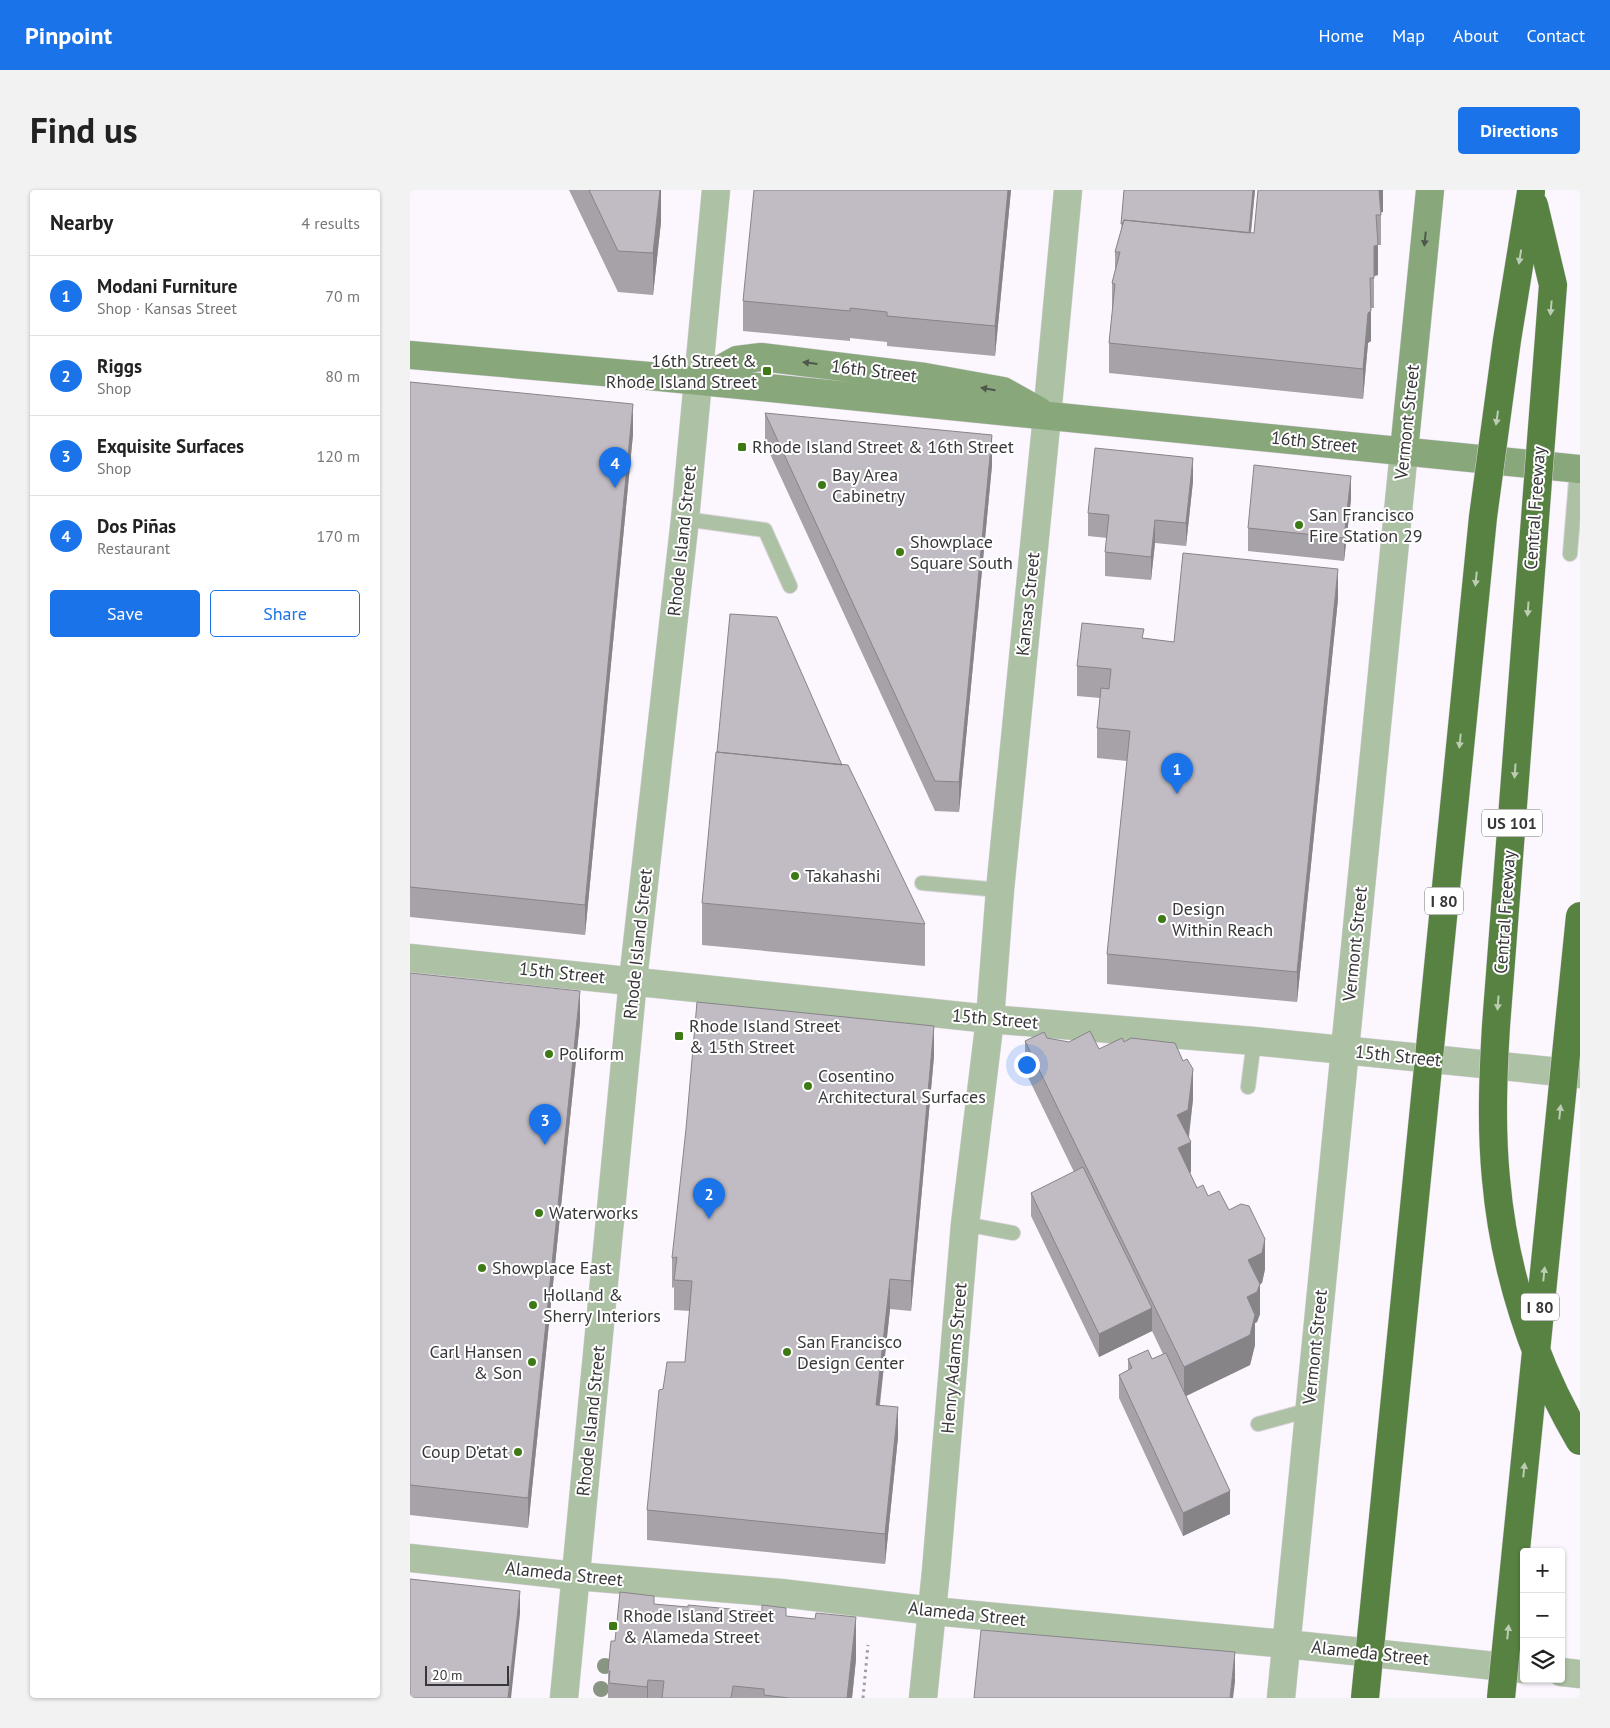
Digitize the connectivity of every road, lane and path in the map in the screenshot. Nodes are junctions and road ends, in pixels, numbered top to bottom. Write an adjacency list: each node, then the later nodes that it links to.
1 (716, 190): 6 (street, Rhode Island Street)
2 (1068, 190): 7 (street, Kansas Street)
3 (1430, 190): 8 (main road, Vermont Street, one-way to 8)
4 (1531, 192): 27 (highway, Central Freeway / US 101, one-way to 27, bridge); 40 (highway, I 80, one-way to 40, bridge)
5 (410, 355): 6 (main road, 16th Street)
6 (699, 381): 7 (main road, 16th Street); 10 (street, Rhode Island Street)
7 (1047, 416): 8 (main road, 16th Street); 14 (street, Kansas Street)
8 (1404, 451): 9 (main road, 16th Street); 20 (street, Vermont Street)
9 (1579, 469): 11 (lane)
10 (685, 520): 12 (lane); 17 (street, Rhode Island Street)
11 (1570, 554)
12 (790, 586)
13 (922, 883): 14 (lane)
14 (1000, 890): 18 (street, Kansas Street)
15 (1580, 916): 41 (highway, I 80, one-way to 15, bridge)
16 (410, 958): 17 (street, 15th Street)
17 (633, 980): 18 (street, 15th Street); 29 (street, Rhode Island Street)
18 (990, 1019): 19 (street, 15th Street); 23 (street, Henry Adams Street)
19 (1254, 1041): 20 (street, 15th Street); 22 (lane)
20 (1344, 1050): 21 (street, 15th Street); 25 (street, Vermont Street)
21 (1580, 1074)
22 (1248, 1088)
23 (965, 1224): 24 (lane); 30 (street, Henry Adams Street)
24 (1013, 1233)
25 (1309, 1410): 26 (lane); 31 (street, Vermont Street)
26 (1258, 1424)
27 (1580, 1441)
28 (410, 1558): 29 (street, Alameda Street)
29 (576, 1576): 30 (street, Alameda Street); 36 (street, Rhode Island Street)
30 (933, 1611): 31 (street, Alameda Street); 38 (street, Henry Adams Street)
31 (1286, 1644): 33 (street, Alameda Street); 39 (street, Vermont Street)
32 (868, 1645): 37 (path)
33 (1520, 1669)
34 (1565, 1672): 35 (street)
35 (1580, 1674)
36 (564, 1698)
37 (863, 1698)
38 (923, 1698)
39 (1281, 1698)
40 (1365, 1698)
41 (1501, 1698)

